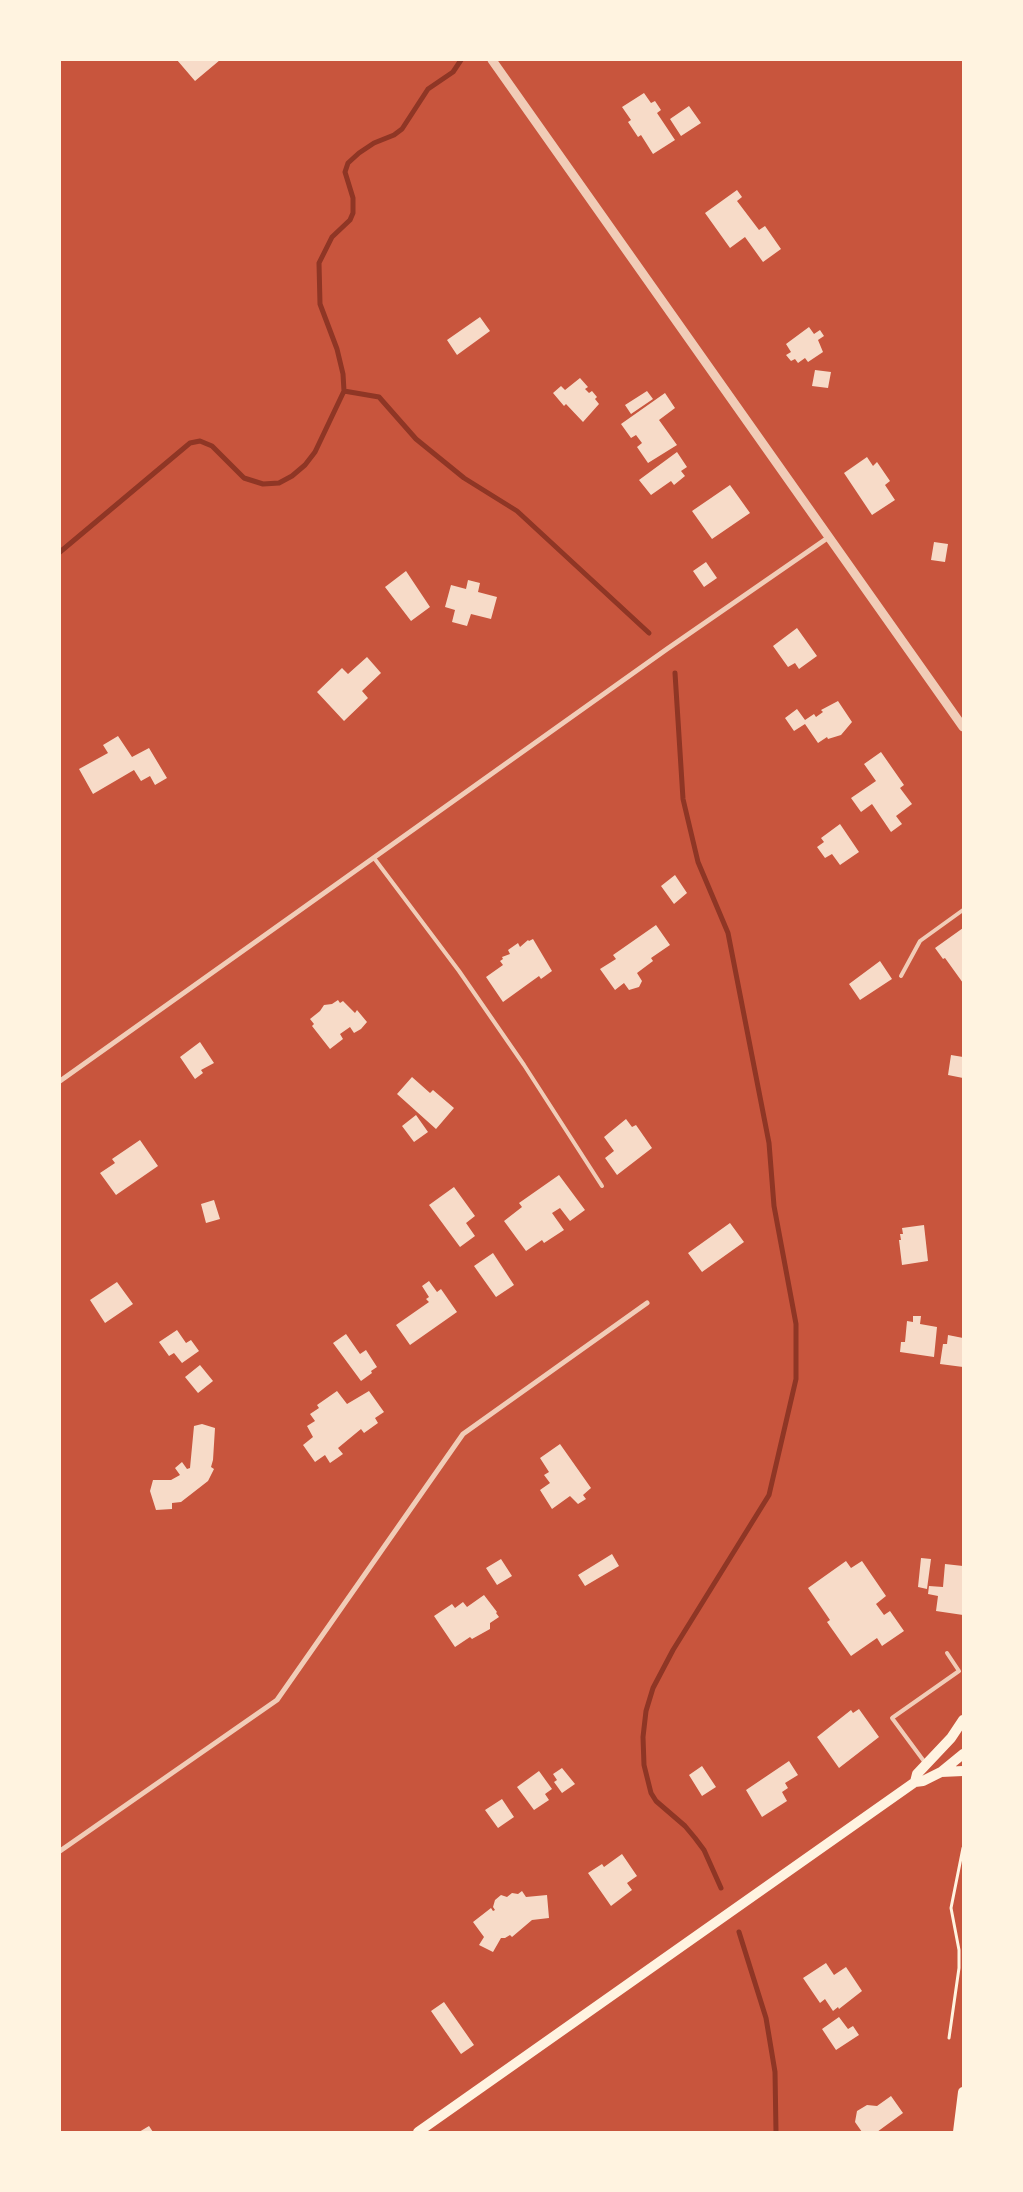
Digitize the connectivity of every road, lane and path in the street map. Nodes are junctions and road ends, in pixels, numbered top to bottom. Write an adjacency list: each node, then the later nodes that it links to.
1 (492, 60): 2 (street)
2 (829, 536): 3 (street); 4 (street)
3 (963, 727)
4 (374, 858): 7 (street); 8 (lane)
5 (963, 910): 6 (lane)
6 (900, 976)
7 (60, 1081)
8 (602, 1186)
9 (647, 1303): 18 (street)
10 (947, 1653): 13 (lane)
11 (963, 1720): 13 (main road)
12 (963, 1754): 15 (main road)
13 (926, 1764): 16 (main road)
14 (963, 1771): 15 (main road)
15 (941, 1772): 16 (main road)
16 (914, 1782): 21 (main road)
17 (963, 1848): 19 (path)
18 (60, 1851)
19 (949, 2038)
20 (963, 2092): 22 (main road)
21 (418, 2132)
22 (958, 2132)

